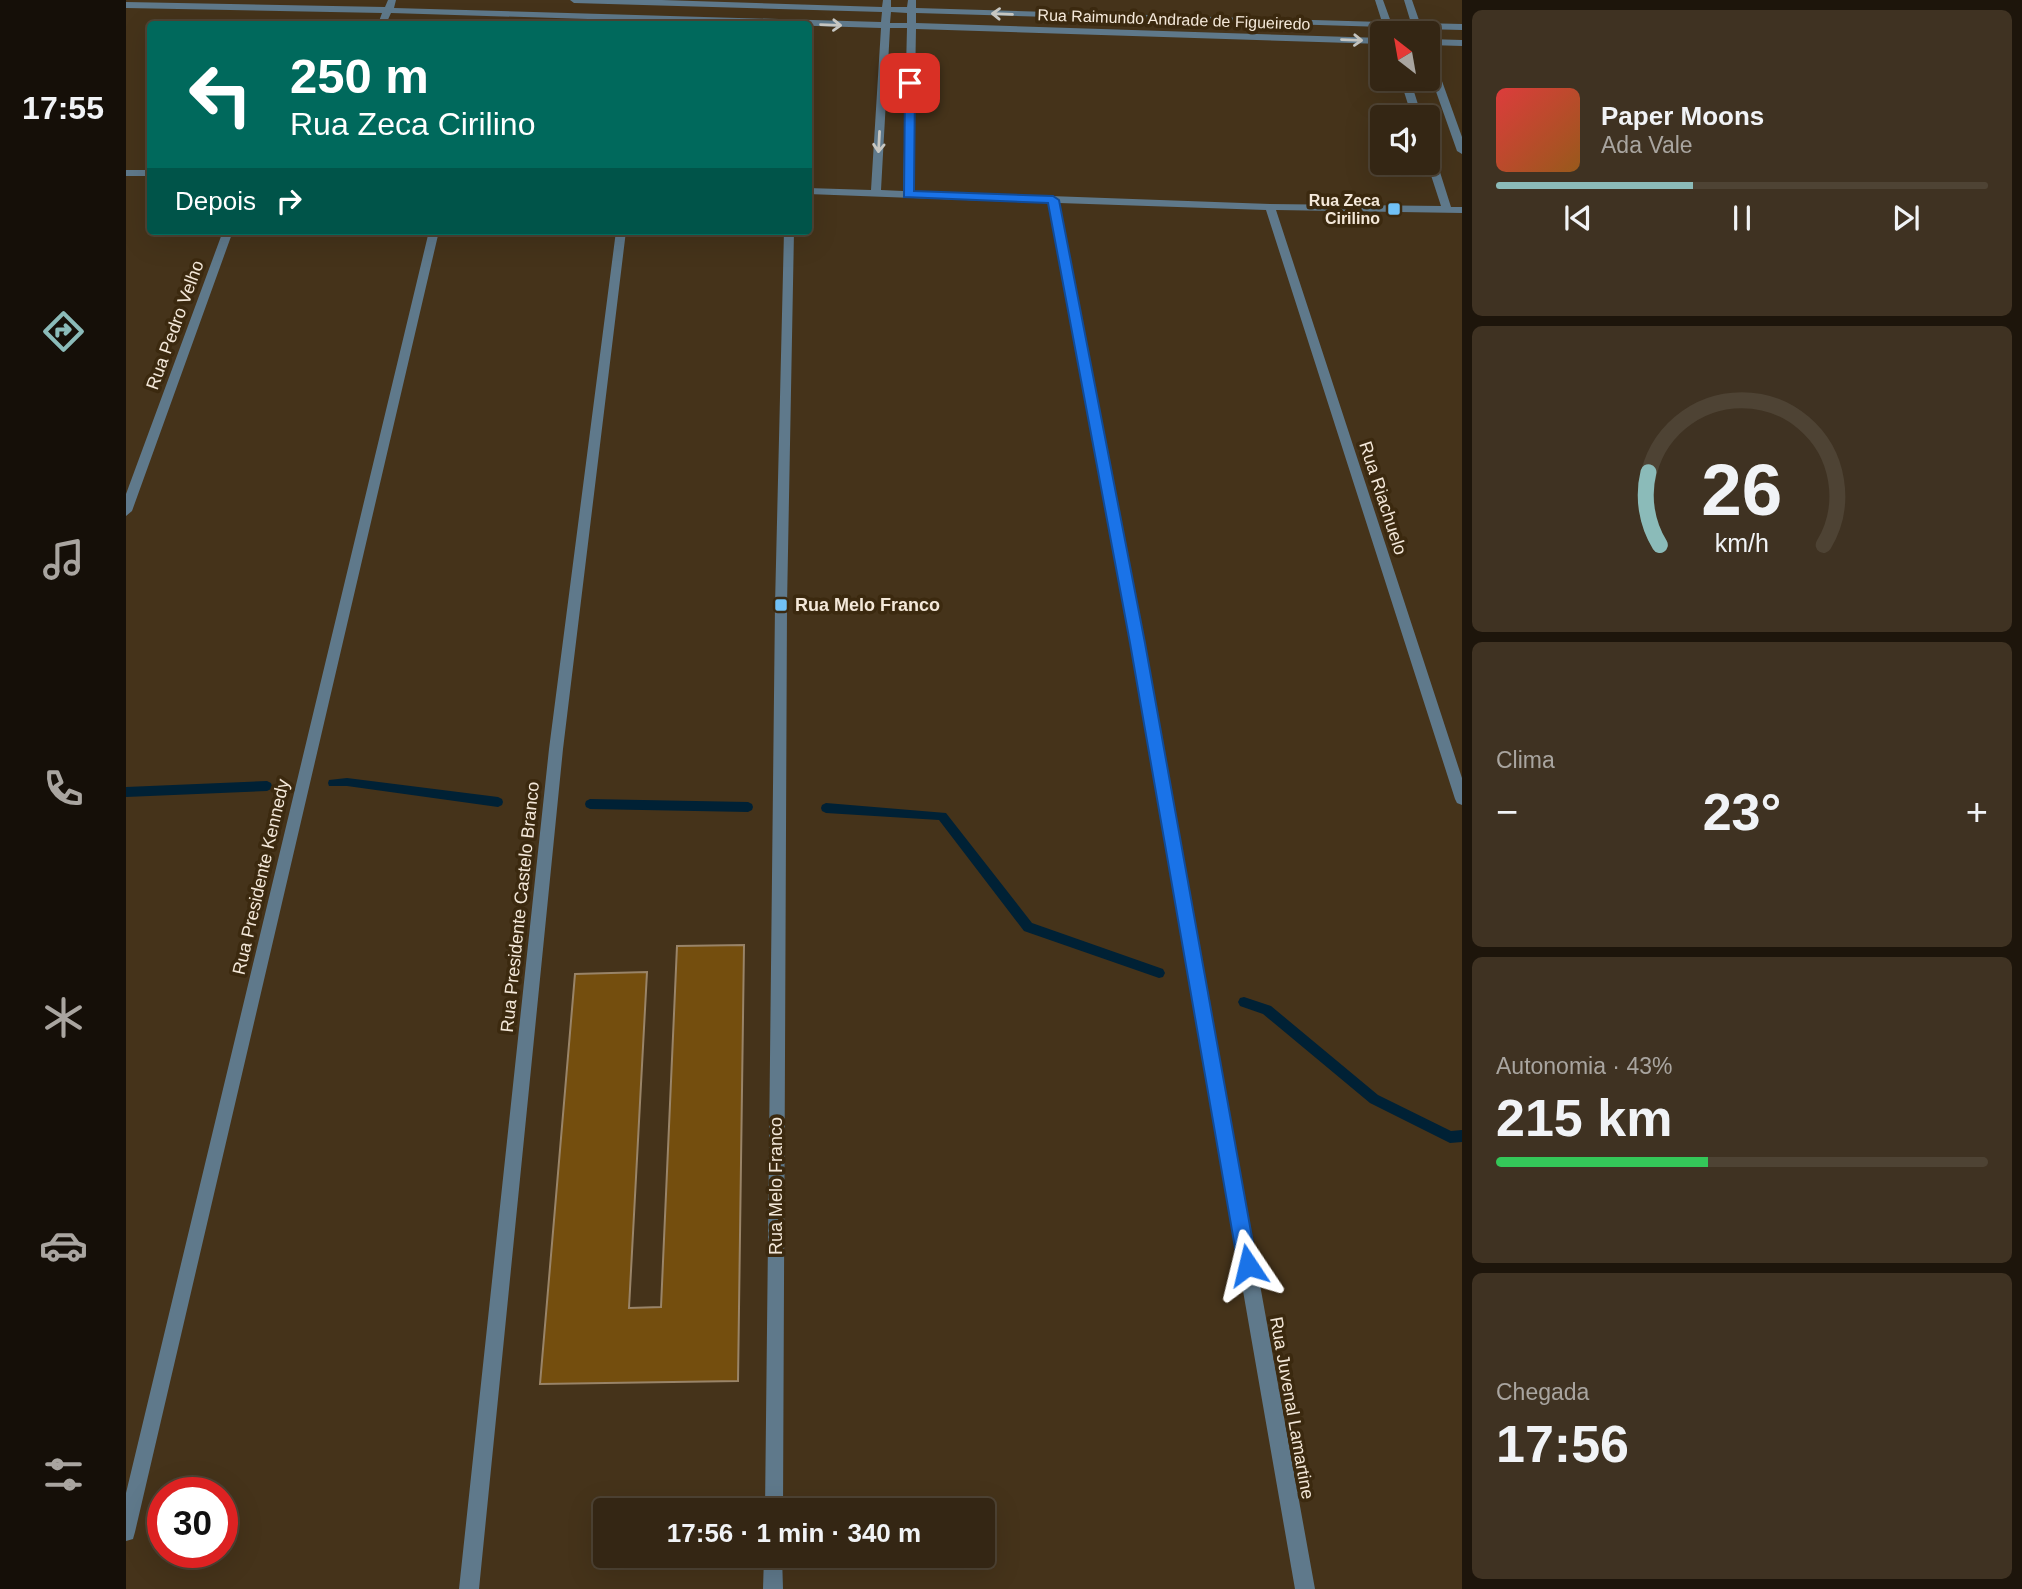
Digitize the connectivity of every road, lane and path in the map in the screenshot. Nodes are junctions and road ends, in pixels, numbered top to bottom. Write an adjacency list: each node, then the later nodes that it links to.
1 (574, 0): 8 (street, Rua Raimundo Andrade de Figueiredo)
2 (912, 0): 9 (street)
3 (1379, 0): 11 (street)
4 (1408, 0): 12 (street)
5 (126, 5): 6 (street, Rua Raimundo Andrade de Figueiredo)
6 (390, 5): 7 (street, Rua Raimundo Andrade de Figueiredo)
7 (418, 5): 10 (street, Rua Raimundo Andrade de Figueiredo, one-way to 10)
8 (887, 5): 9 (street, Rua Raimundo Andrade de Figueiredo); 14 (street)
9 (911, 11): 16 (street); 17 (street, Rua Raimundo Andrade de Figueiredo, one-way to 9)
10 (758, 21)
11 (1386, 21)
12 (1415, 21)
13 (812, 24): 14 (street, Rua Raimundo Andrade de Figueiredo, one-way to 14)
14 (886, 27): 16 (street, Rua Raimundo Andrade de Figueiredo); 28 (street, one-way to 28)
15 (1462, 27): 18 (street, Rua Raimundo Andrade de Figueiredo)
16 (911, 28): 19 (street, Rua Raimundo Andrade de Figueiredo, one-way to 19); 29 (street)
17 (1370, 28)
18 (1440, 28)
19 (1370, 41)
20 (1440, 42): 21 (street)
21 (1462, 43)
22 (1440, 90): 23 (street)
23 (1462, 151)
24 (126, 173): 25 (street)
25 (147, 173)
26 (1436, 175): 32 (street)
27 (812, 191): 28 (street)
28 (876, 194): 29 (street)
29 (908, 194): 30 (street)
30 (1053, 200): 31 (street); 45 (street, Rua Juvenal Lamartine)
31 (1270, 208): 32 (street); 39 (street, Rua Riachuelo)
32 (1447, 210): 33 (street)
33 (1462, 210)
34 (227, 235): 38 (street, Rua Pedro Velho)
35 (433, 235): 41 (street, Rua Presidente Kennedy)
36 (620, 235): 43 (street, Rua Presidente Castelo Branco)
37 (789, 235): 40 (street, Rua Melo Franco)
38 (126, 511)
39 (1462, 799)
40 (774, 1498)
41 (126, 1532)
42 (773, 1568): 44 (street)
43 (469, 1589)
44 (773, 1589)
45 (1305, 1589)

